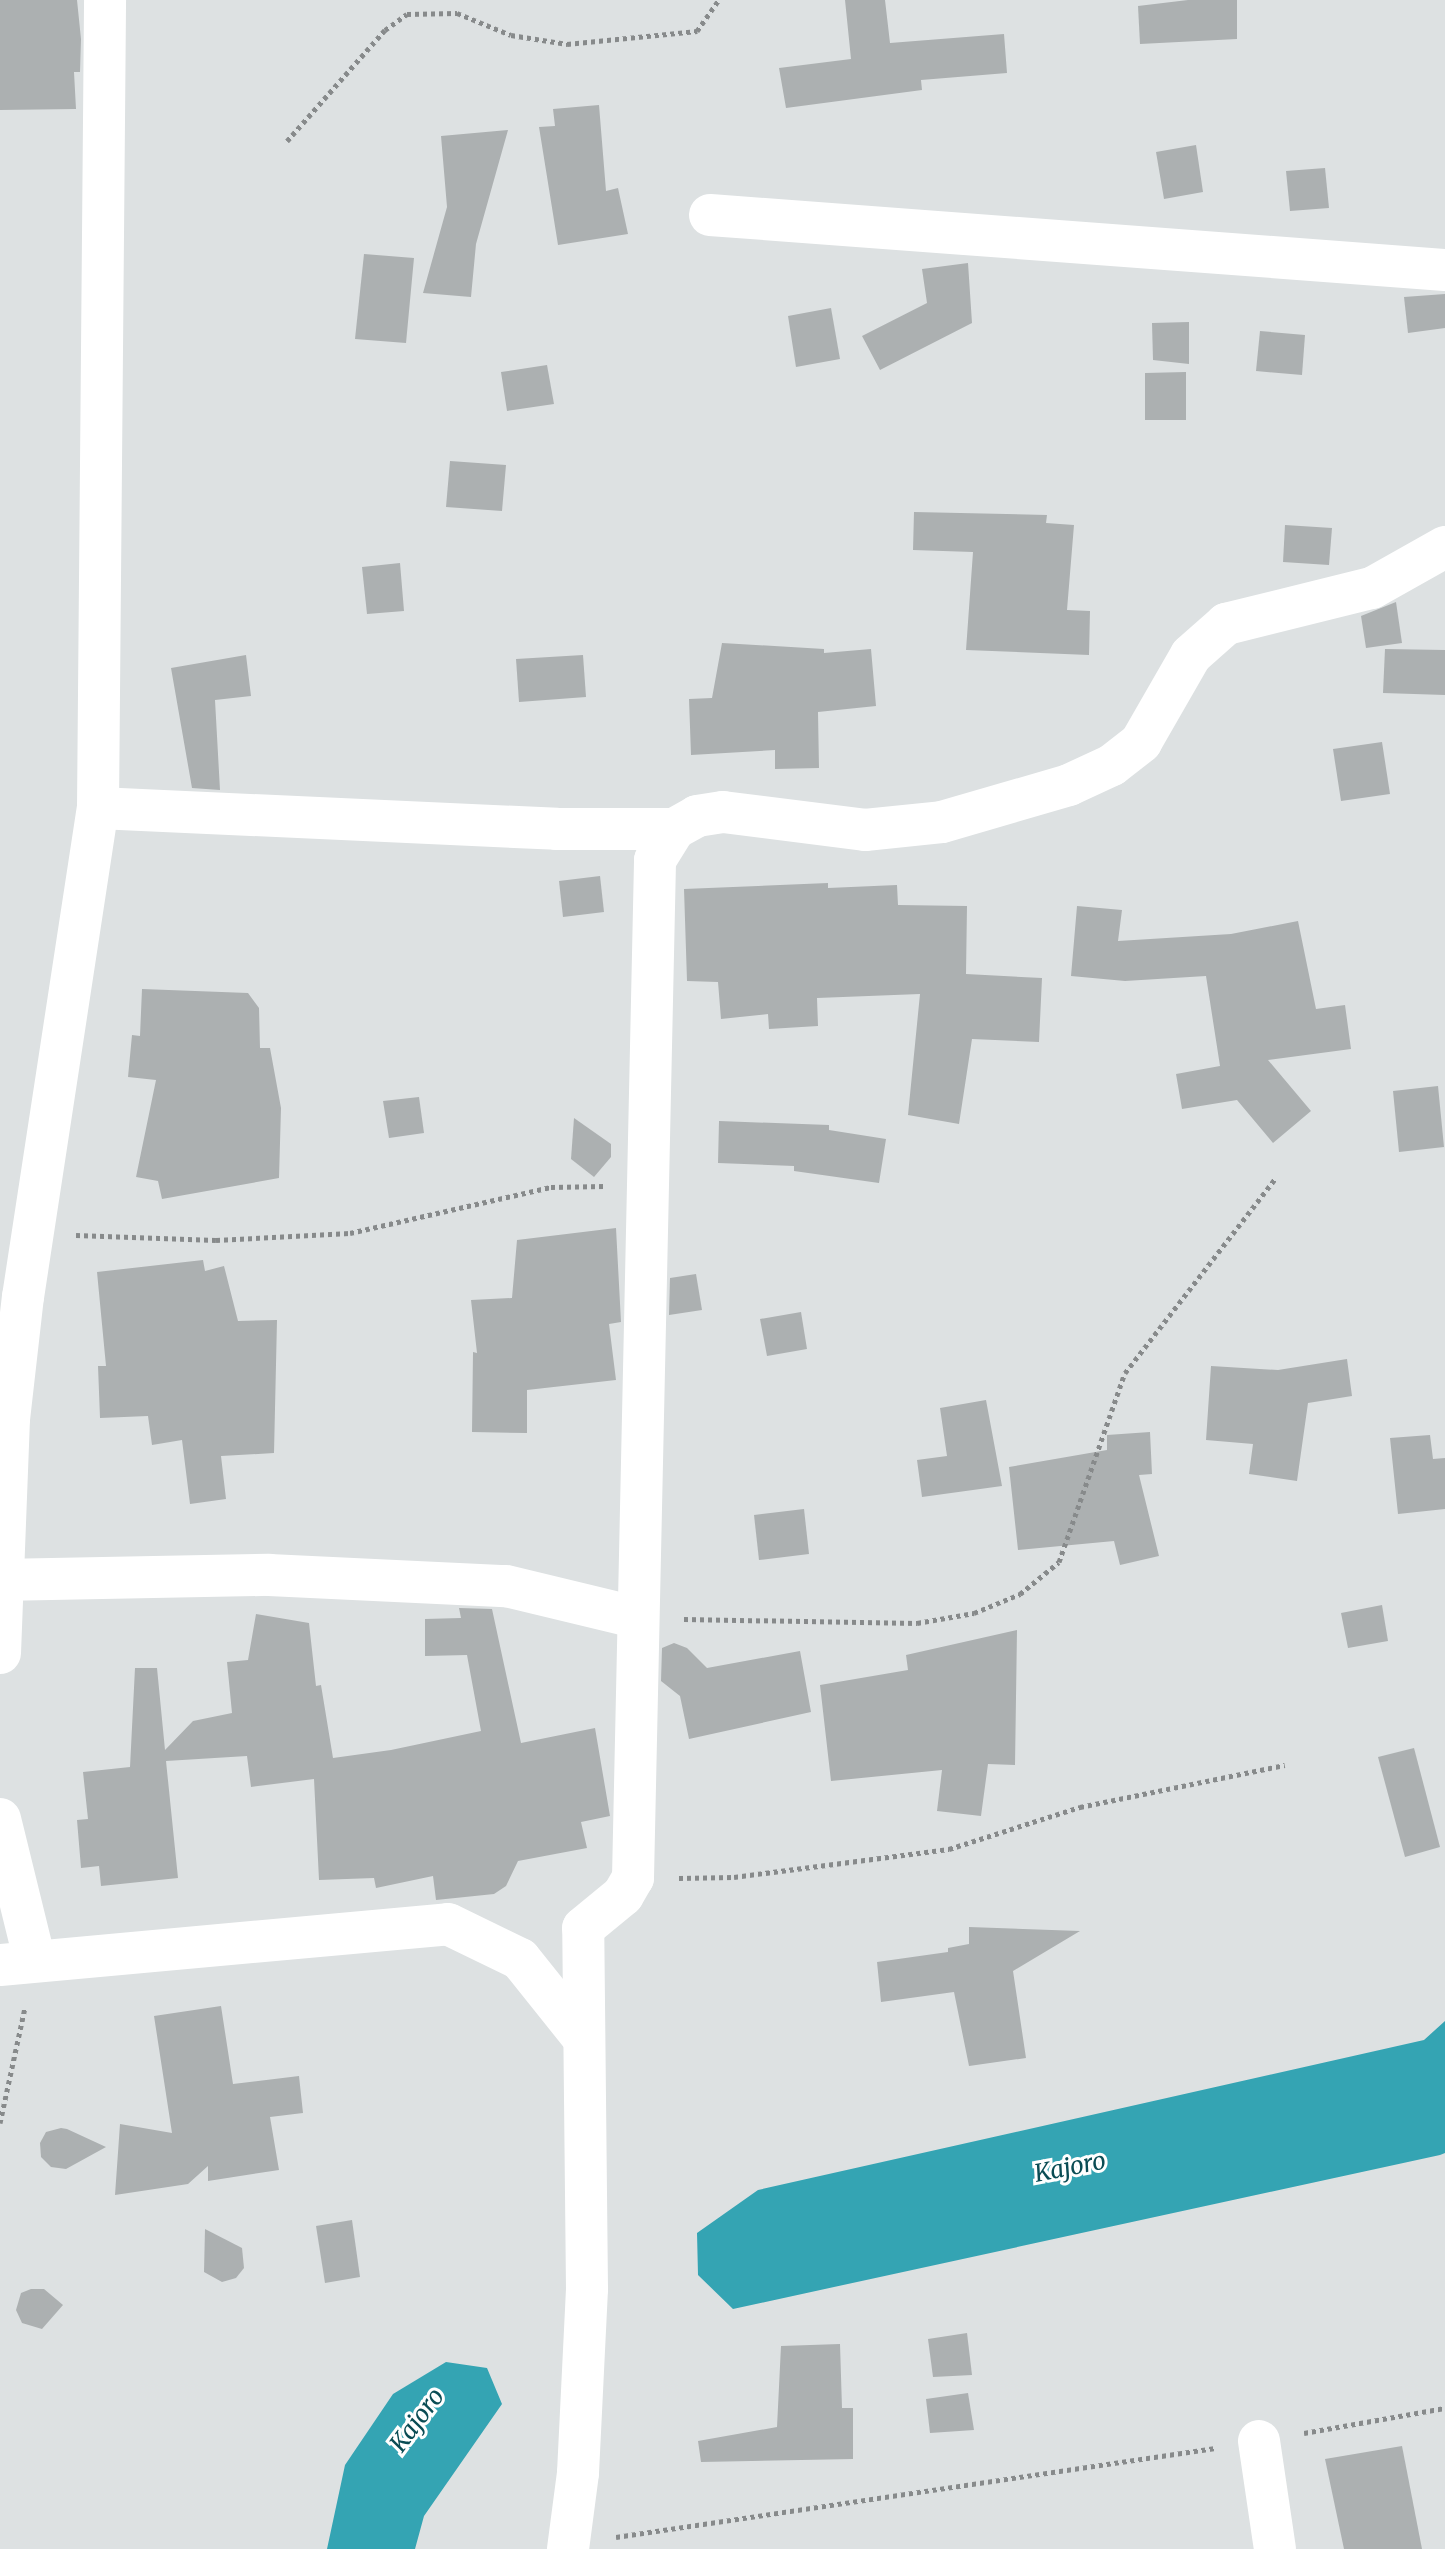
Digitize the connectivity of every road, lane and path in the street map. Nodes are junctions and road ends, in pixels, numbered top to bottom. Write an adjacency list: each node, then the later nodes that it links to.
1 (105, 0): 7 (street)
2 (719, 0): 3 (path)
3 (287, 141)
4 (710, 215): 5 (street)
5 (1445, 270)
6 (1445, 547): 8 (street)
7 (98, 808): 8 (street); 11 (street)
8 (674, 829): 10 (street)
9 (1275, 1179): 13 (path)
10 (647, 1186): 11 (path); 13 (street)
11 (15, 1233): 12 (street)
12 (3, 1580): 13 (street); 14 (street)
13 (635, 1617): 17 (street)
14 (0, 1653)
15 (1285, 1765): 17 (path)
16 (0, 1819): 18 (street)
17 (633, 1878): 19 (street)
18 (18, 1963): 19 (street); 20 (path)
19 (584, 2039): 23 (street)
20 (0, 2123)
21 (1445, 2408): 22 (path)
22 (1259, 2441): 23 (path); 24 (street)
23 (568, 2546)
24 (1275, 2549)

